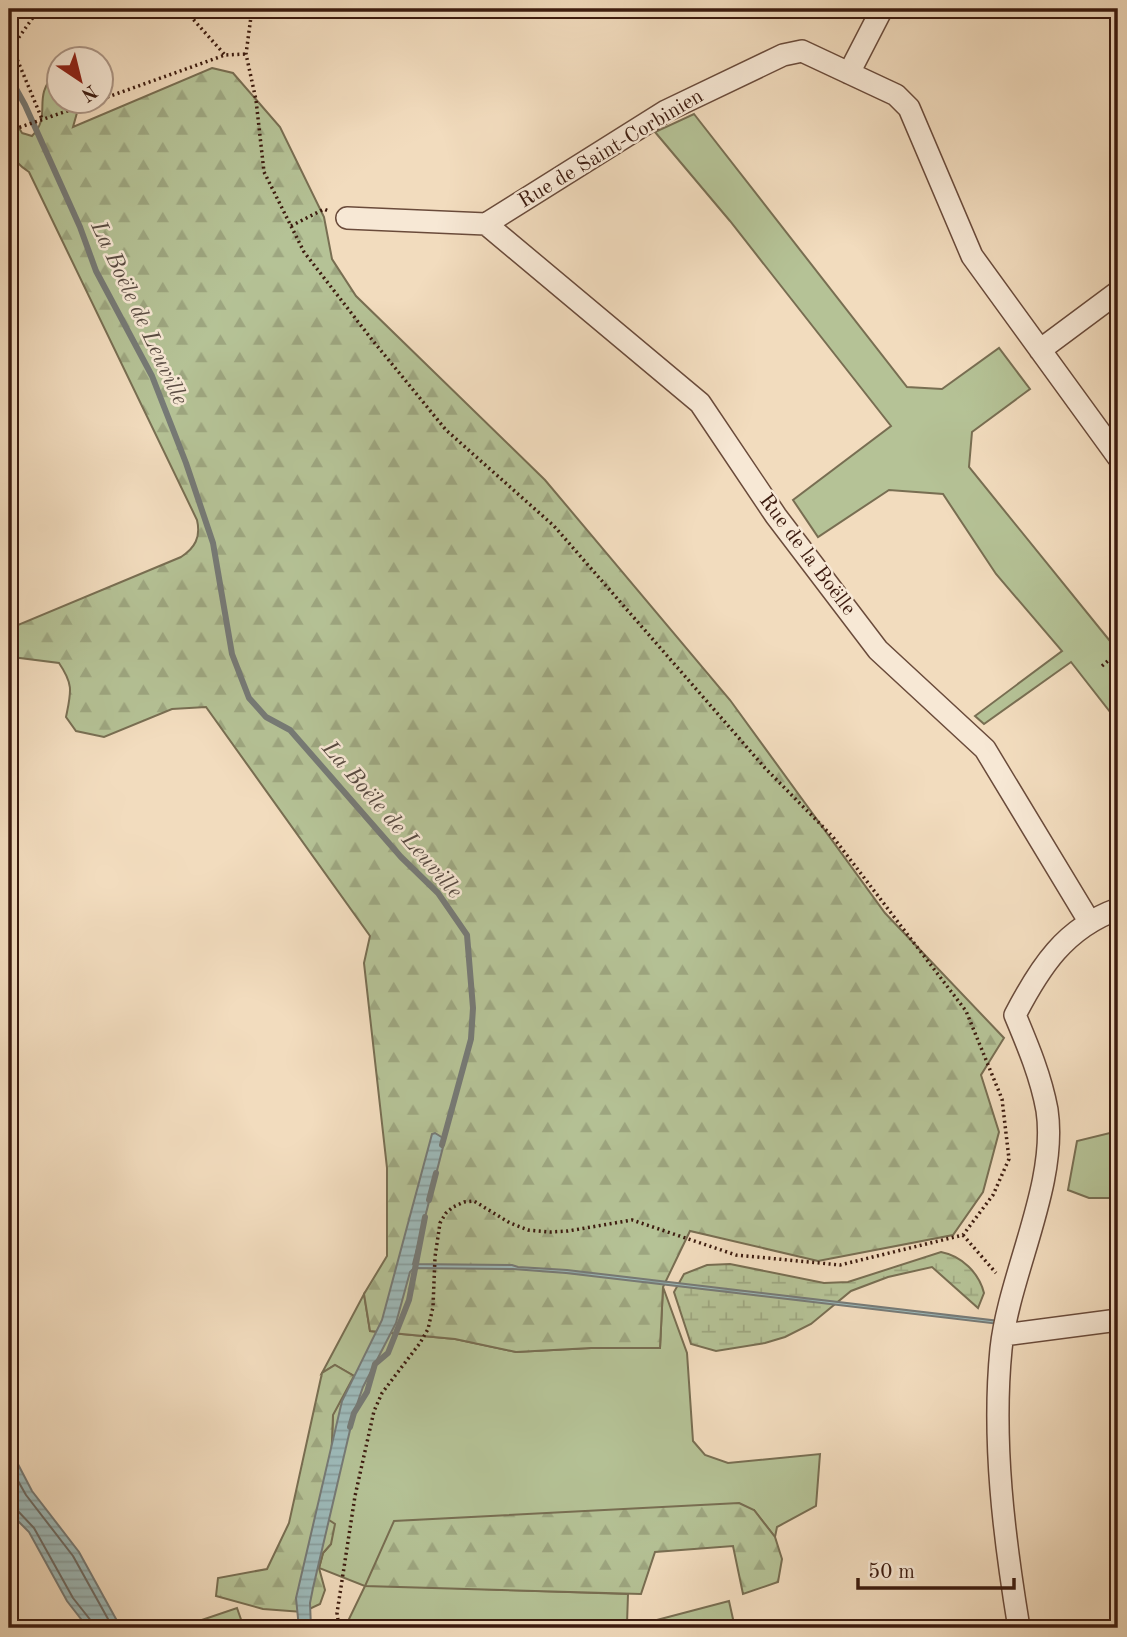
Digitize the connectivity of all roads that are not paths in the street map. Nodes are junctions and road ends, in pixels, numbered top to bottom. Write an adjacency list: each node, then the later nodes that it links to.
1 (882, 9): 2 (street)
2 (849, 73): 4 (street, Rue de Saint-Corbinien); 6 (street, Rue de Saint-Corbinien)
3 (347, 218): 4 (street)
4 (486, 224): 9 (street, Rue de la Boëlle)
5 (1118, 292): 6 (street)
6 (1040, 350): 7 (street, Rue de Saint-Corbinien)
7 (1118, 457)
8 (1118, 909): 9 (street)
9 (1088, 921): 11 (street)
10 (1118, 1320): 11 (street)
11 (1003, 1335): 12 (street)
12 (1019, 1628)

